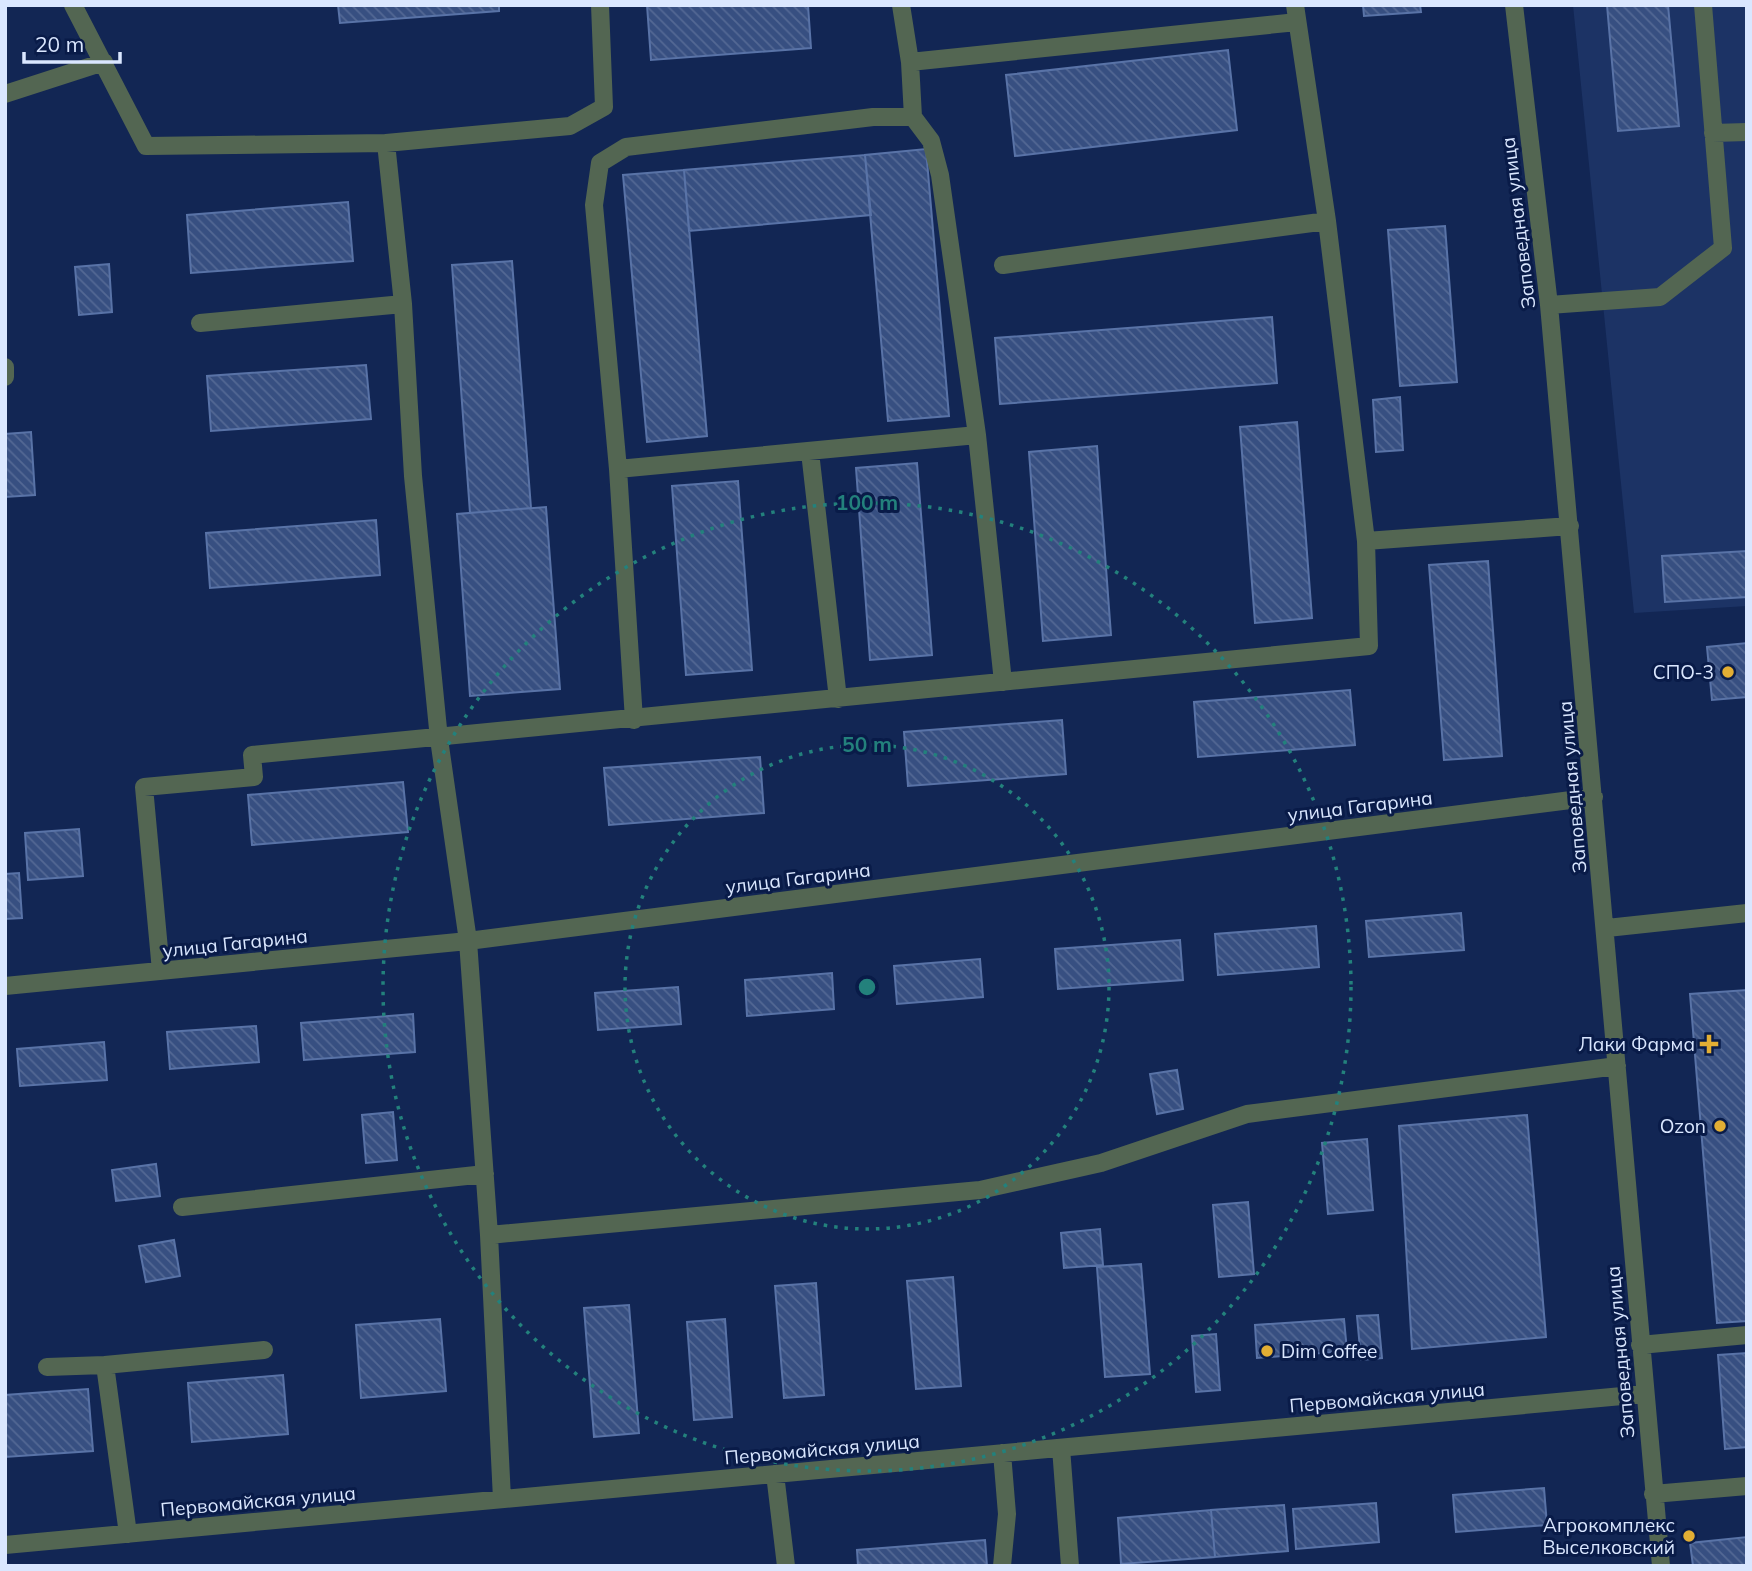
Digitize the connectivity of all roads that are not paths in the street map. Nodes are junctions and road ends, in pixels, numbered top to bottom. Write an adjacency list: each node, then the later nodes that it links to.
1 (73, 5): 7 (street)
2 (600, 5): 13 (street)
3 (901, 5): 8 (street)
4 (1514, 5): 17 (street, Заповедная улица)
5 (1703, 5): 12 (street)
6 (1296, 14): 8 (street); 14 (street)
7 (104, 62): 9 (street); 13 (street)
8 (910, 62): 10 (street)
9 (5, 94)
10 (913, 117): 21 (street); 23 (street)
11 (1747, 132): 12 (street)
12 (1713, 133): 17 (street)
13 (386, 143): 16 (street)
14 (1327, 221): 15 (street); 25 (street)
15 (1003, 265)
16 (403, 304): 18 (street); 29 (street)
17 (1549, 305): 24 (street, Заповедная улица)
18 (200, 323)
19 (5, 367): 20 (street)
20 (5, 377)
21 (977, 435): 22 (street); 26 (street)
22 (810, 452): 23 (street); 27 (street)
23 (618, 470): 28 (street)
24 (1570, 526): 25 (street); 30 (street, Заповедная улица)
25 (1366, 541): 26 (street)
26 (1003, 682): 27 (street)
27 (838, 699): 28 (street)
28 (634, 720): 29 (street)
29 (439, 739): 33 (street); 34 (street)
30 (1594, 797): 32 (street, Заповедная улица); 33 (street, улица Гагарина)
31 (1747, 914): 32 (street)
32 (1606, 928): 36 (street, Заповедная улица)
33 (468, 941): 34 (street, улица Гагарина); 37 (street)
34 (161, 971): 35 (street, улица Гагарина)
35 (5, 986)
36 (1617, 1066): 39 (street); 41 (street, Заповедная улица)
37 (485, 1174): 38 (street); 39 (street)
38 (182, 1207)
39 (489, 1235): 51 (street)
40 (1747, 1335): 41 (street)
41 (1640, 1345): 45 (street, Заповедная улица)
42 (264, 1350): 43 (street)
43 (106, 1365): 44 (street); 52 (street)
44 (47, 1367)
45 (1644, 1394): 46 (street, Первомайская улица); 50 (street, Заповедная улица)
46 (1061, 1448): 47 (street, Первомайская улица); 56 (street)
47 (1002, 1453): 48 (street, Первомайская улица); 55 (street)
48 (775, 1474): 51 (street, Первомайская улица); 54 (street)
49 (1747, 1486): 50 (street)
50 (1653, 1494): 57 (street, Заповедная улица)
51 (502, 1499): 52 (street, Первомайская улица)
52 (128, 1534): 53 (street, Первомайская улица)
53 (5, 1545)
54 (786, 1566)
55 (1002, 1566)
56 (1070, 1566)
57 (1661, 1566)

